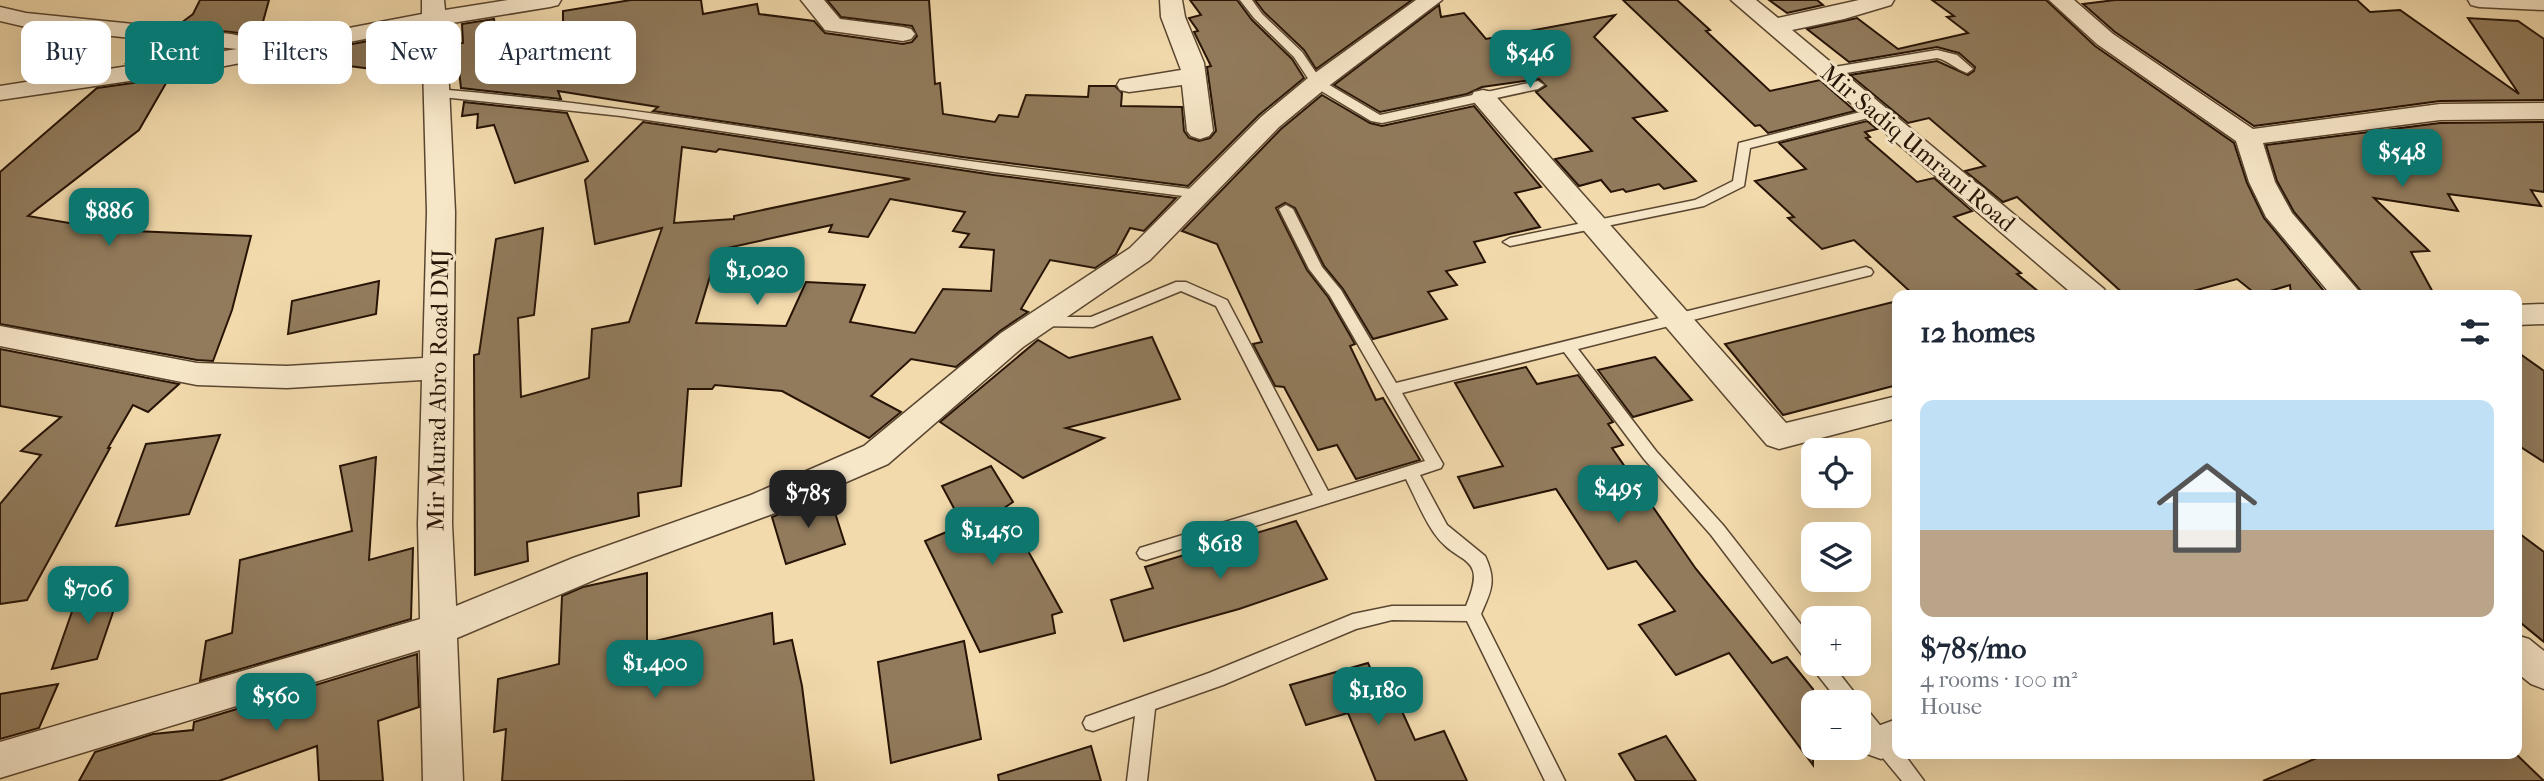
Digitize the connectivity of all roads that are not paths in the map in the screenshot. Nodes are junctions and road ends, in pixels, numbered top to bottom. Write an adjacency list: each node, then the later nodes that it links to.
1 (550, 0): 11 (street)
2 (812, 0): 15 (street)
3 (1171, 0): 20 (street)
4 (1246, 0): 21 (lane)
5 (1431, 0): 21 (street)
6 (1742, 0): 13 (street, Mir Sadiq Umrani Road)
7 (1883, 0): 13 (street)
8 (2479, 0): 10 (street)
9 (2068, 1): 30 (street)
10 (2544, 3)
11 (434, 9): 14 (street); 25 (street, Mir Murad Abro Road DMJ)
12 (0, 14): 16 (street)
13 (1774, 26): 19 (street, Mir Sadiq Umrani Road)
14 (352, 29)
15 (903, 34)
16 (238, 42)
17 (238, 56): 24 (street)
18 (1967, 69): 19 (lane)
19 (1828, 72): 27 (street, Mir Sadiq Umrani Road)
20 (1193, 76): 22 (street); 29 (street)
21 (1317, 83): 26 (lane); 31 (street)
22 (1129, 85)
23 (1538, 85): 26 (lane)
24 (0, 93)
25 (437, 93): 31 (lane); 44 (street, Mir Murad Abro Road DMJ)
26 (1483, 97): 33 (street)
27 (1876, 111): 33 (lane); 36 (street, Mir Sadiq Umrani Road)
28 (2544, 111): 30 (street)
29 (1200, 131)
30 (2248, 137): 37 (street)
31 (1199, 194): 41 (street)
32 (1286, 209): 45 (lane)
33 (1591, 224): 34 (lane); 40 (street)
34 (1510, 242)
35 (1866, 272): 40 (lane)
36 (2087, 290)
37 (2343, 290)
38 (2544, 314): 39 (street)
39 (2522, 315)
40 (1676, 319): 43 (lane); 46 (street)
41 (1041, 321): 48 (lane); 51 (street)
42 (0, 336): 44 (street)
43 (1568, 346): 45 (lane); 52 (lane)
44 (438, 368): 51 (street, Mir Murad Abro Road DMJ)
45 (1391, 390): 47 (lane)
46 (1892, 408)
47 (1410, 471): 48 (lane); 50 (lane)
48 (1323, 498): 49 (lane)
49 (1146, 553)
50 (1472, 614): 57 (lane); 65 (lane)
51 (439, 629): 62 (street); 63 (street, Mir Murad Abro Road DMJ)
52 (1801, 638)
53 (2522, 655): 54 (street)
54 (2544, 673)
55 (1830, 676): 56 (lane)
56 (1841, 690)
57 (1146, 705): 58 (lane); 64 (lane)
58 (1093, 723)
59 (1879, 730): 60 (lane)
60 (1892, 749)
61 (1899, 759): 66 (lane)
62 (0, 760)
63 (443, 781)
64 (1138, 781)
65 (1555, 781)
66 (1914, 781)

